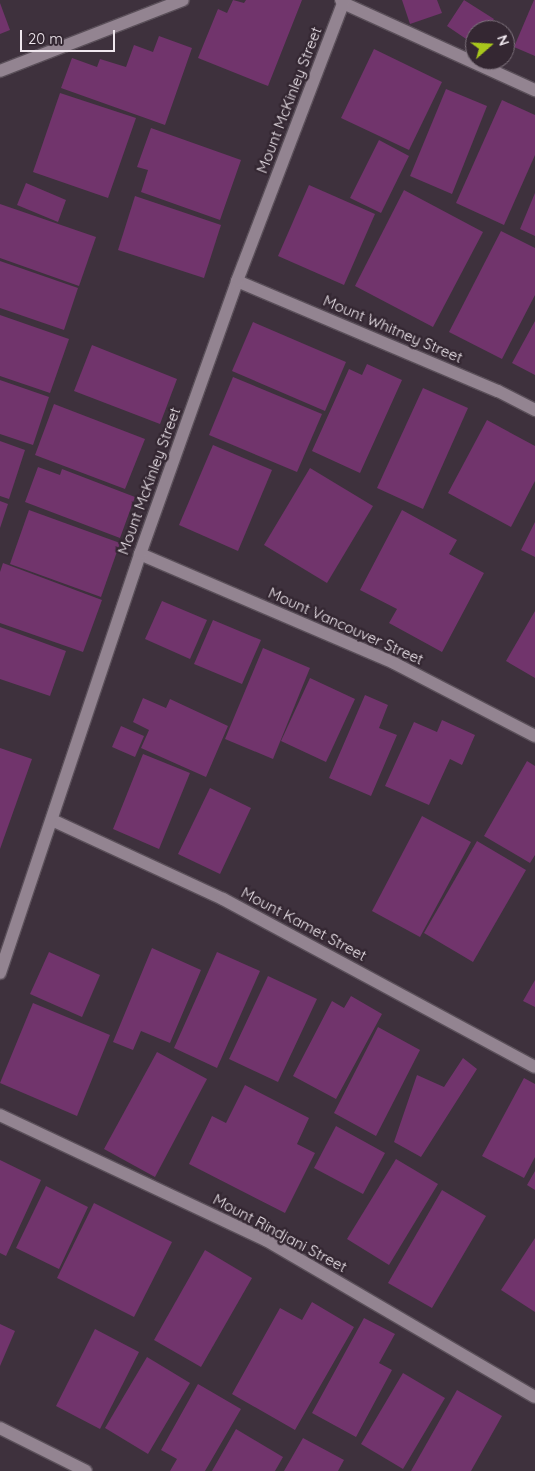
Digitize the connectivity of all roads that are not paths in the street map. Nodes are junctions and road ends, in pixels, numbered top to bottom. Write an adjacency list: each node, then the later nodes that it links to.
1 (182, 0): 3 (street)
2 (342, 2): 4 (street); 5 (street, Mount McKinley Street)
3 (0, 72)
4 (535, 90)
5 (237, 281): 6 (street, Mount Whitney Street); 7 (street, Mount McKinley Street)
6 (535, 410)
7 (140, 554): 8 (street, Mount Vancouver Street); 9 (street, Mount McKinley Street)
8 (535, 736)
9 (52, 820): 10 (street, Mount McKinley Street); 11 (street, Mount Kamet Street)
10 (0, 974)
11 (535, 1067)
12 (0, 1115): 13 (street, Mount Rindjani Street)
13 (535, 1397)
14 (0, 1428): 15 (street)
15 (86, 1471)

